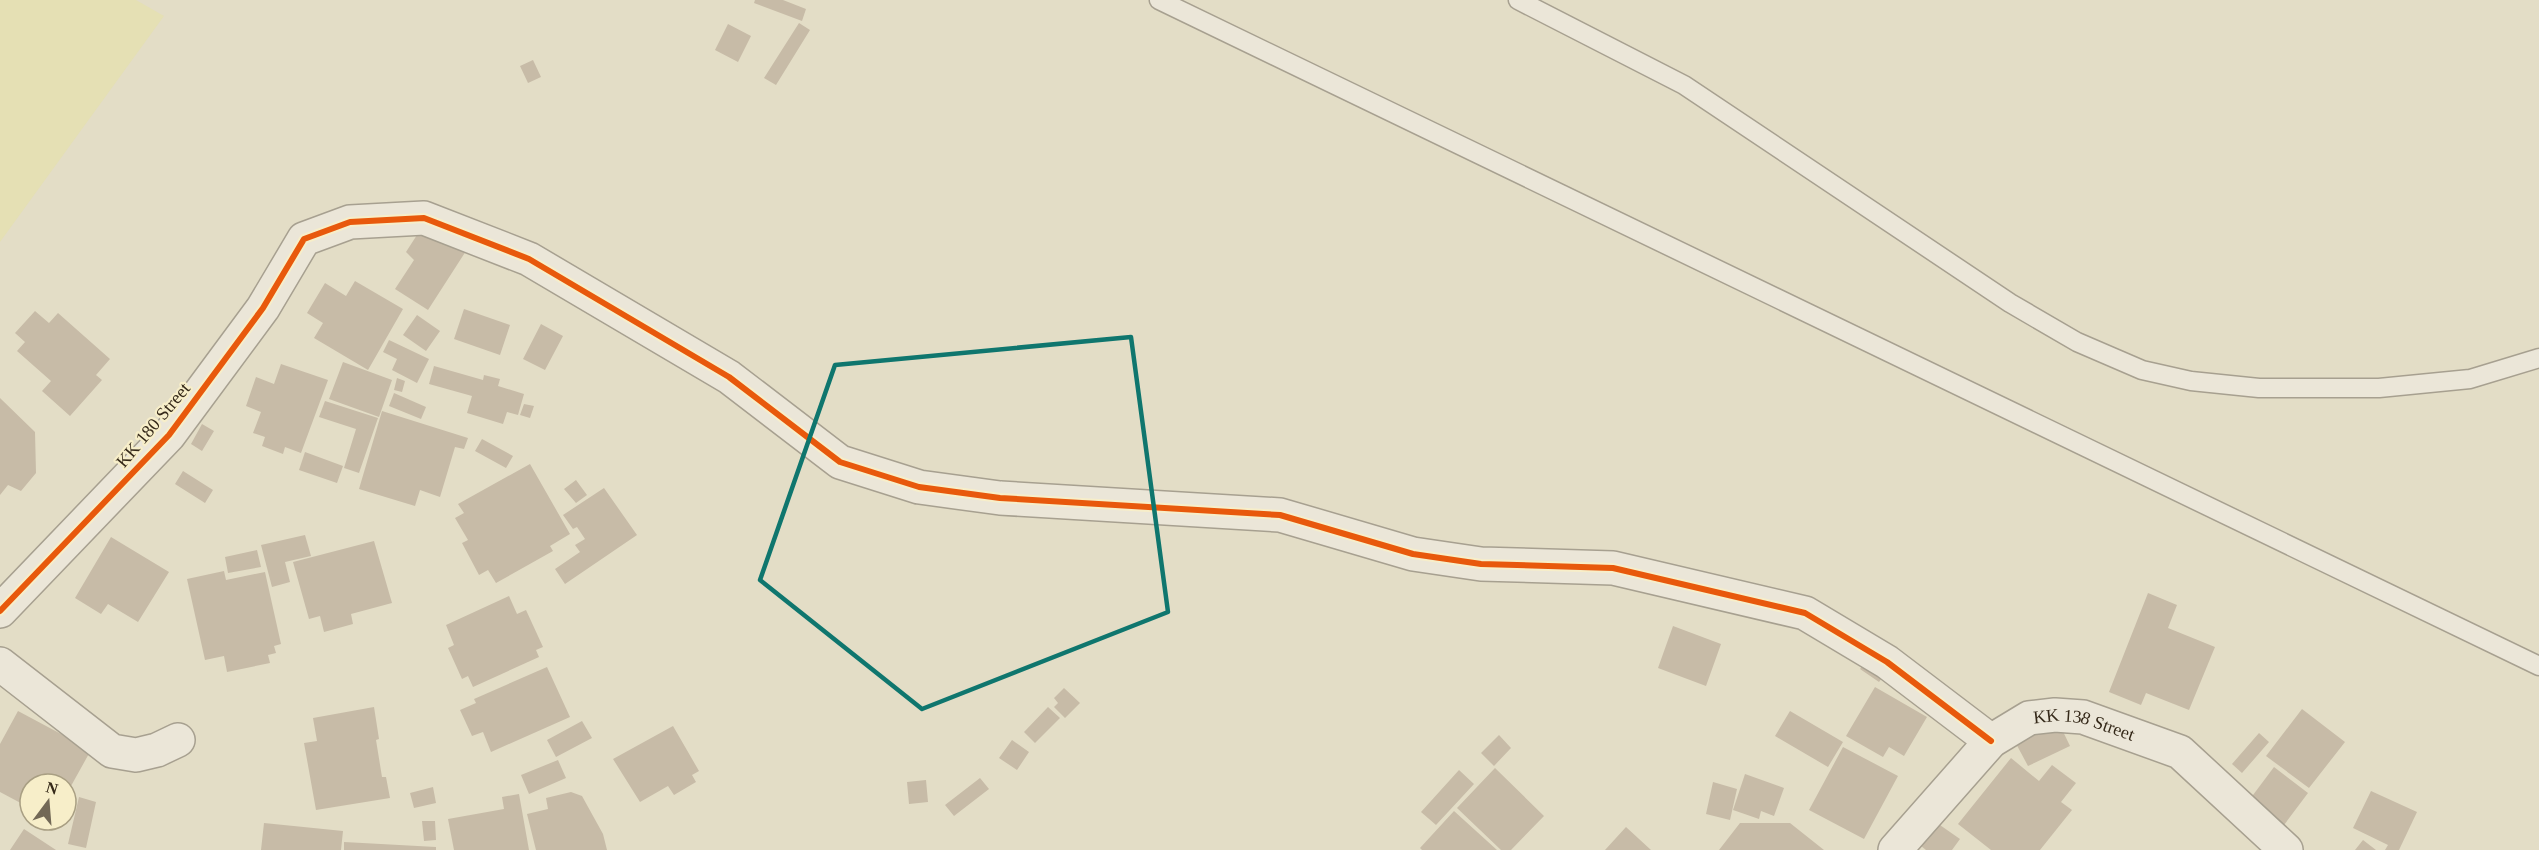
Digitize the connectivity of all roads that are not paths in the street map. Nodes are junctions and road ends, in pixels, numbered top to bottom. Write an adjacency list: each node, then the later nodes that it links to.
1 (1159, 0): 6 (lane)
2 (1518, 0): 3 (lane)
3 (2539, 358)
4 (0, 611): 8 (street, KK 180 Street)
5 (0, 664): 7 (street)
6 (2539, 666)
7 (178, 740)
8 (1991, 741): 9 (street, KK 138 Street); 10 (street, KK 138 Street)
9 (1895, 850)
10 (2286, 850)

